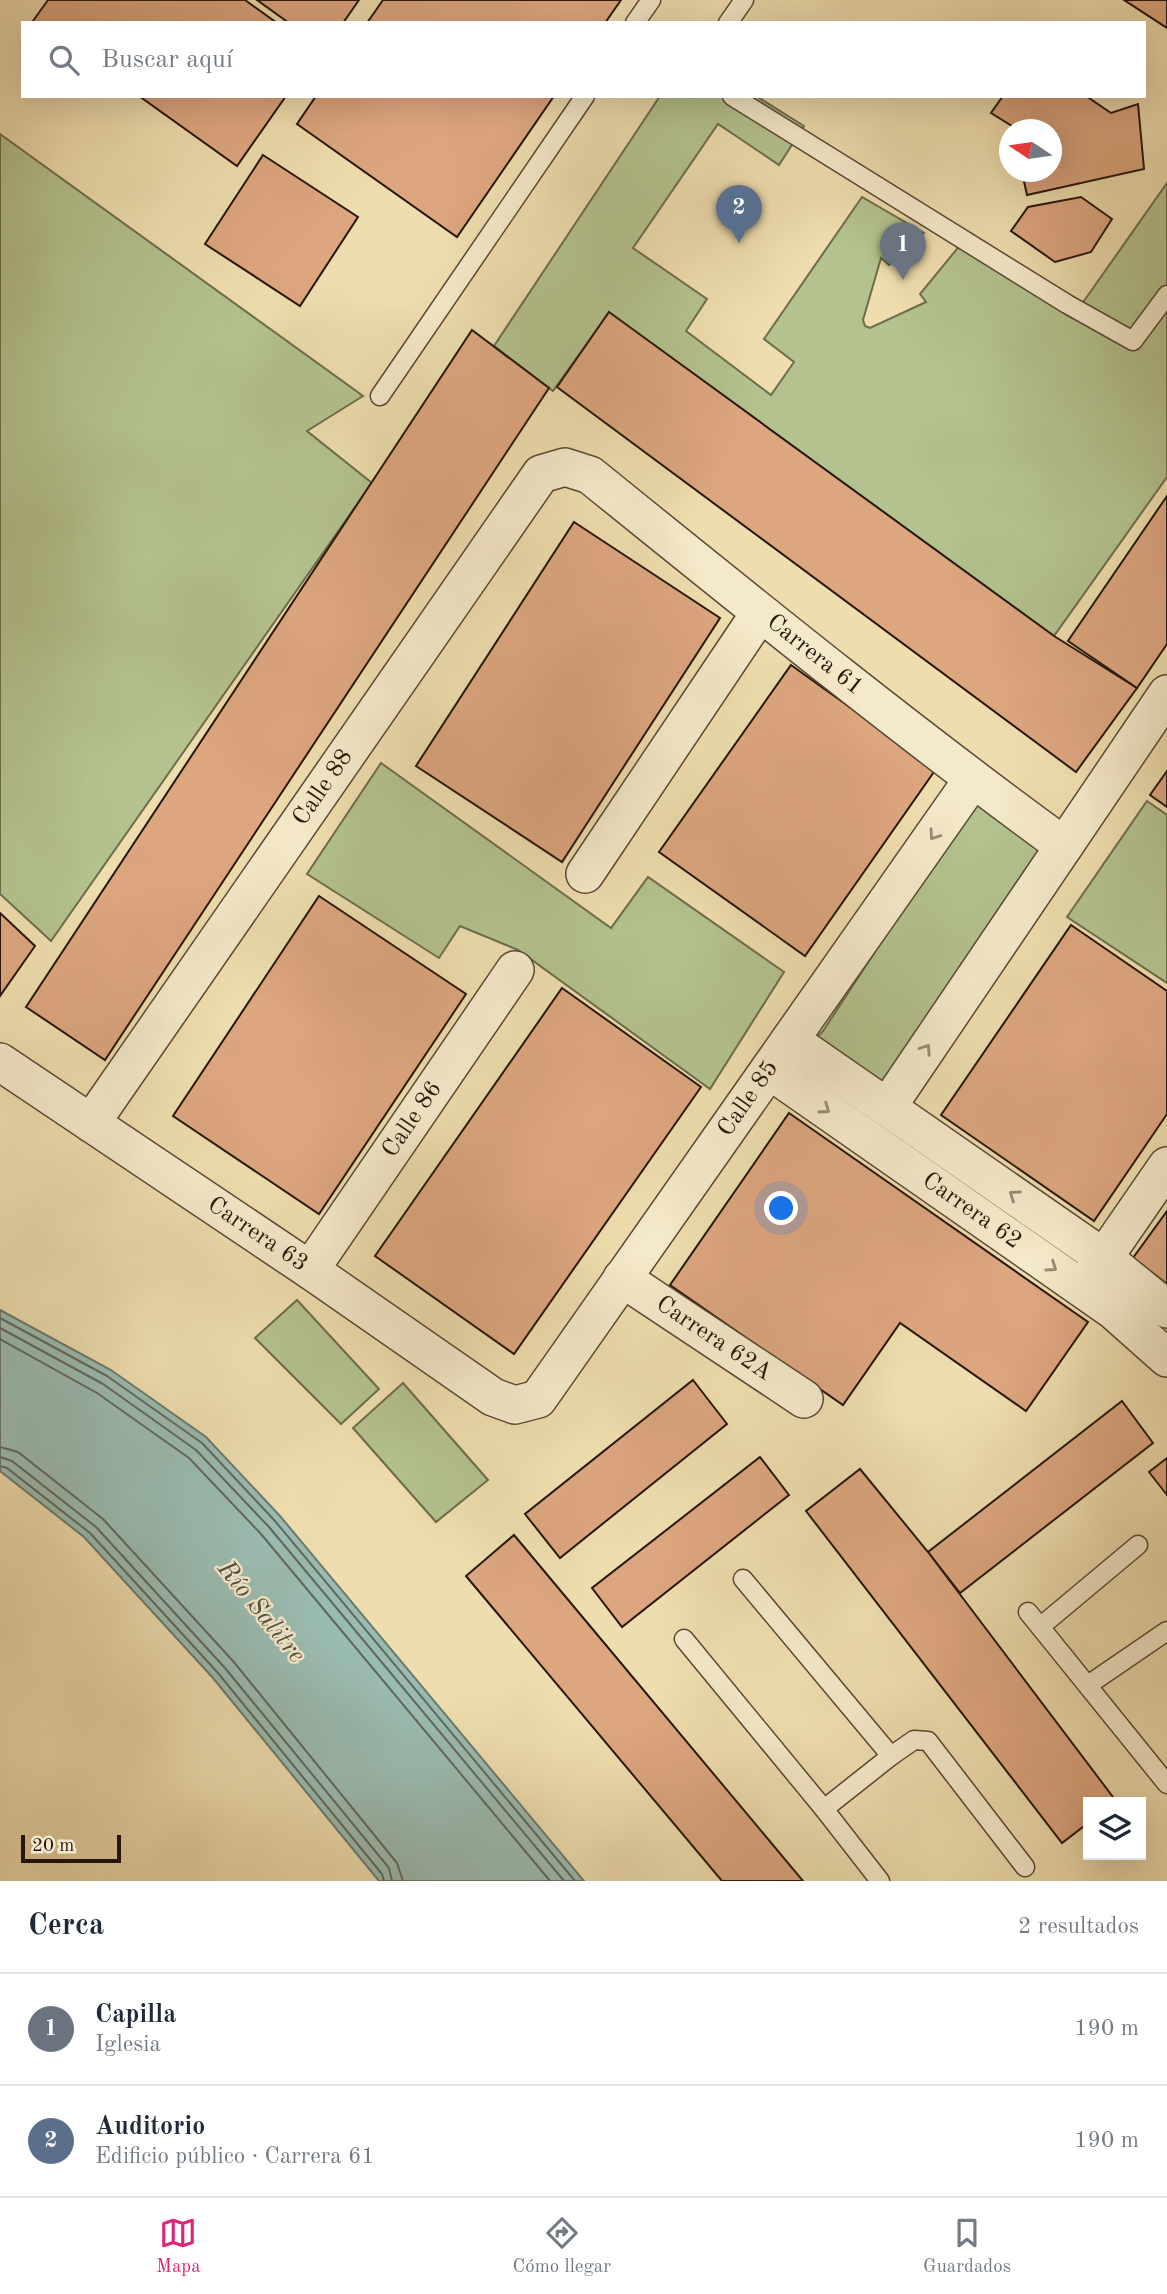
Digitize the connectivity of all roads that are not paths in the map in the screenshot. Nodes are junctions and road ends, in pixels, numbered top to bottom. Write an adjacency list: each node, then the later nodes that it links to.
1 (650, 0): 3 (lane)
2 (744, 0): 4 (lane)
3 (636, 21)
4 (729, 21)
5 (584, 98): 8 (lane)
6 (735, 98): 7 (lane)
7 (1167, 295)
8 (380, 396)
9 (565, 467): 10 (street, Carrera 61); 20 (street, Calle 88)
10 (760, 612): 12 (street, Carrera 61); 14 (street)
11 (1167, 694): 13 (street)
12 (973, 779): 13 (street, Carrera 61); 16 (street, Calle 85, one-way to 16)
13 (1064, 846): 19 (street, one-way to 13)
14 (585, 874)
15 (515, 970): 23 (street, Calle 86)
16 (790, 1040): 18 (street, Calle 85); 19 (street, Carrera 62)
17 (0, 1062): 20 (street, Carrera 63)
18 (769, 1070): 24 (street, Calle 85); 25 (street, Carrera 62, one-way to 25)
19 (888, 1106): 22 (street, Carrera 62, one-way to 19)
20 (91, 1123): 23 (street, Carrera 63)
21 (1167, 1166): 22 (street)
22 (1104, 1258): 25 (street); 26 (street, Carrera 62)
23 (310, 1270): 29 (street, Carrera 63)
24 (622, 1278): 28 (street, Carrera 62A); 29 (street, Calle 85)
25 (1083, 1289): 27 (street, Carrera 62)
26 (1167, 1309)
27 (1167, 1358)
28 (804, 1399)
29 (514, 1405)
30 (1138, 1545): 33 (lane)
31 (743, 1579): 37 (lane)
32 (1028, 1612): 33 (lane)
33 (1040, 1627): 36 (lane)
34 (1167, 1632): 36 (lane)
35 (684, 1639): 39 (lane)
36 (1088, 1685): 38 (lane)
37 (891, 1756): 39 (lane); 40 (lane)
38 (1167, 1784)
39 (824, 1809): 41 (lane)
40 (1025, 1867)
41 (880, 1881)

